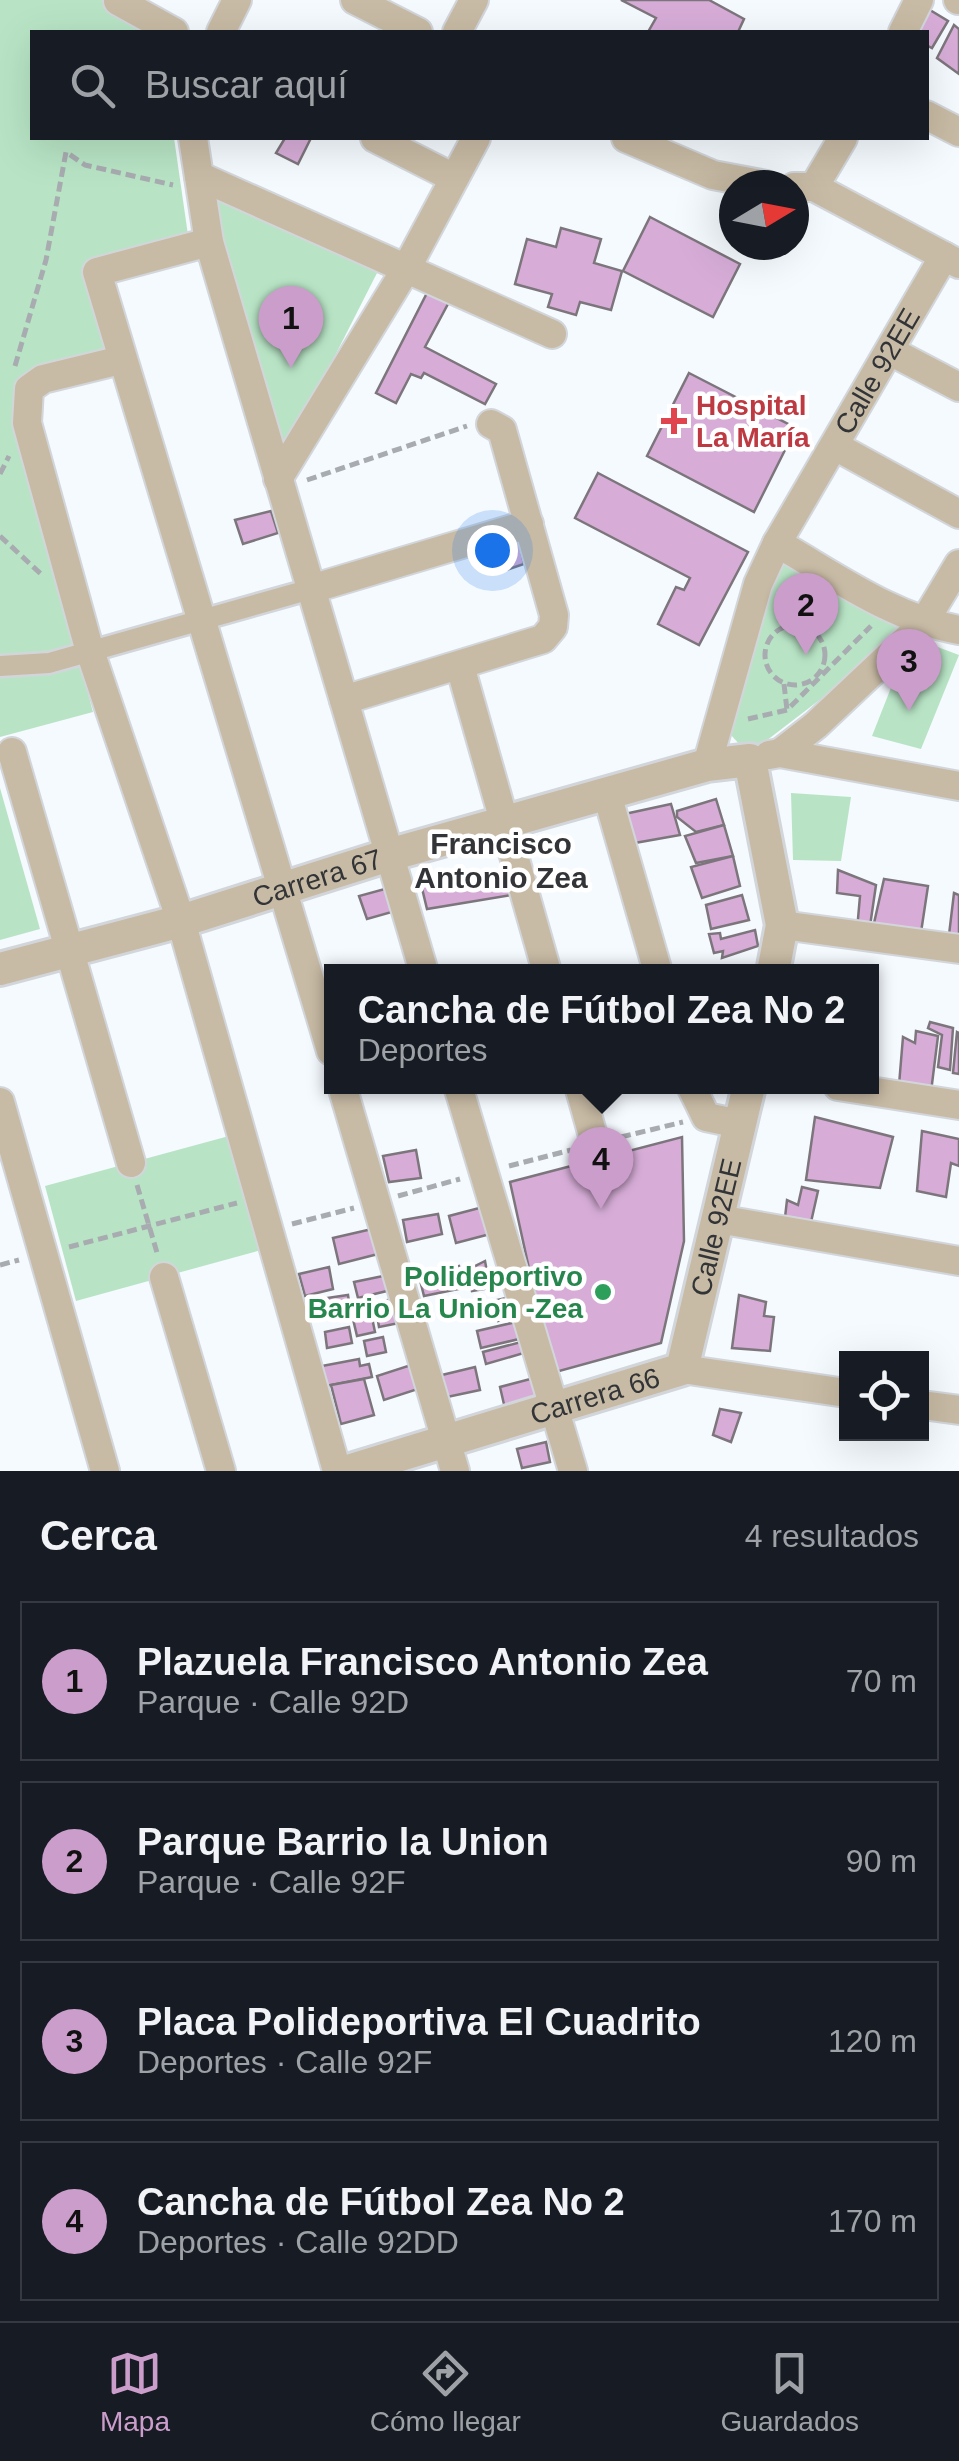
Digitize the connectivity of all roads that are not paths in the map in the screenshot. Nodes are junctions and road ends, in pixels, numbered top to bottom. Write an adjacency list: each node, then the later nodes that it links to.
1 (237, 0): 7 (street)
2 (355, 0): 8 (street)
3 (474, 0): 9 (street)
4 (920, 0): 10 (street)
5 (118, 2): 6 (street)
6 (170, 30)
7 (222, 30)
8 (414, 30)
9 (458, 30)
10 (904, 30)
11 (929, 117): 12 (street)
12 (959, 132)
13 (192, 140): 18 (street)
14 (379, 140): 20 (street)
15 (475, 140): 20 (street)
16 (631, 140): 19 (street)
17 (841, 140): 21 (street)
18 (200, 176): 23 (street); 25 (street)
19 (719, 176)
20 (452, 177): 25 (street)
21 (809, 181)
22 (809, 189): 24 (street)
23 (210, 242): 28 (street); 32 (street)
24 (951, 260): 27 (street, Calle 92EE)
25 (406, 269): 26 (street); 32 (street)
26 (552, 334)
27 (890, 351): 29 (street); 31 (street, Calle 92EE)
28 (120, 360): 38 (street); 41 (street)
29 (959, 387)
30 (491, 424): 34 (street)
31 (835, 446): 33 (street); 35 (street, Calle 92EE)
32 (279, 484): 37 (street)
33 (959, 514)
34 (529, 524): 37 (street); 43 (street)
35 (777, 543): 39 (street); 47 (street, Calle 92EE)
36 (959, 564): 39 (street)
37 (310, 589): 38 (street); 44 (street)
38 (204, 619): 41 (street); 52 (street)
39 (923, 624): 40 (street); 46 (street)
40 (959, 630)
41 (89, 648): 42 (street); 53 (street)
42 (0, 666)
43 (460, 666): 44 (street); 50 (street)
44 (344, 700): 51 (street)
45 (12, 752): 56 (street)
46 (765, 756): 47 (street, Carrera 67); 48 (street); 54 (street)
47 (706, 764): 49 (street, Carrera 67)
48 (959, 786)
49 (607, 794): 50 (street, Carrera 67); 59 (street)
50 (505, 824): 51 (street, Carrera 67); 58 (street)
51 (389, 855): 52 (street, Carrera 67); 57 (street)
52 (283, 889): 53 (street, Carrera 67); 62 (street)
53 (181, 921): 56 (street, Carrera 67); 85 (street)
54 (782, 925): 55 (street); 60 (street)
55 (959, 949)
56 (70, 952): 61 (street, Carrera 67); 73 (street)
57 (422, 964)
58 (545, 964)
59 (656, 964)
60 (775, 964)
61 (0, 970)
62 (324, 1027)
63 (879, 1092): 70 (street)
64 (344, 1094): 82 (street)
65 (460, 1094): 80 (street)
66 (581, 1094): 72 (street)
67 (694, 1094): 71 (street)
68 (747, 1094): 71 (street, Calle 92EE)
69 (0, 1102): 83 (street)
70 (959, 1105)
71 (740, 1124): 74 (street, Calle 92EE)
72 (595, 1144)
73 (131, 1163)
74 (718, 1220): 75 (street); 77 (street, Calle 92EE)
75 (959, 1261)
76 (164, 1277): 84 (street)
77 (682, 1369): 78 (street, Carrera 66); 80 (street, Carrera 66)
78 (839, 1393)
79 (929, 1405): 81 (street)
80 (553, 1408): 82 (street, Carrera 66); 87 (street)
81 (959, 1410)
82 (451, 1456): 86 (street, Carrera 66)
83 (105, 1471)
84 (221, 1471)
85 (337, 1471)
86 (348, 1471)
87 (573, 1471)

